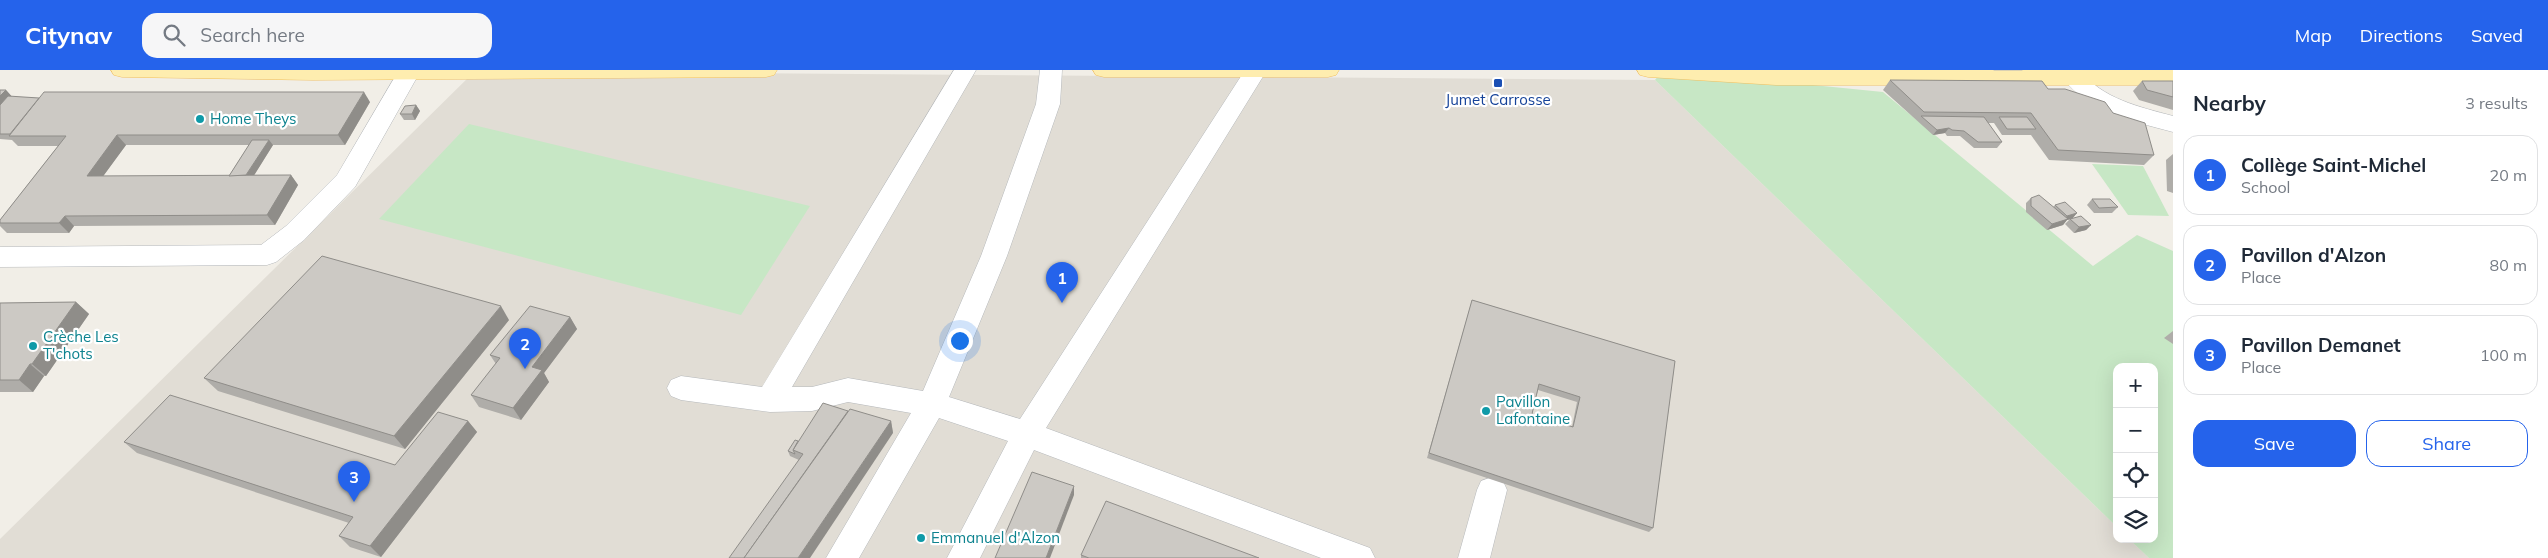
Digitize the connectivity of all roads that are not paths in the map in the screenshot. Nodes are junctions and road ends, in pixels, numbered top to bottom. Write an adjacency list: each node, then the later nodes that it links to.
1 (122, 70): 10 (main road)
2 (766, 70): 10 (main road)
3 (965, 70): 17 (street)
4 (1051, 70): 18 (street)
5 (1104, 70): 6 (main road)
6 (1256, 70): 7 (main road); 19 (street)
7 (1305, 70): 8 (main road)
8 (1328, 70)
9 (1648, 70): 11 (main road)
10 (409, 72): 15 (street)
11 (1847, 73): 12 (main road)
12 (2071, 74): 13 (main road); 14 (street)
13 (2173, 77)
14 (2173, 124)
15 (0, 257)
16 (680, 388): 17 (street)
17 (770, 400): 18 (street)
18 (932, 404): 19 (street); 21 (street)
19 (1026, 434): 22 (street); 23 (street)
20 (1492, 490): 24 (street)
21 (842, 558)
22 (963, 558)
23 (1359, 558)
24 (1474, 558)

